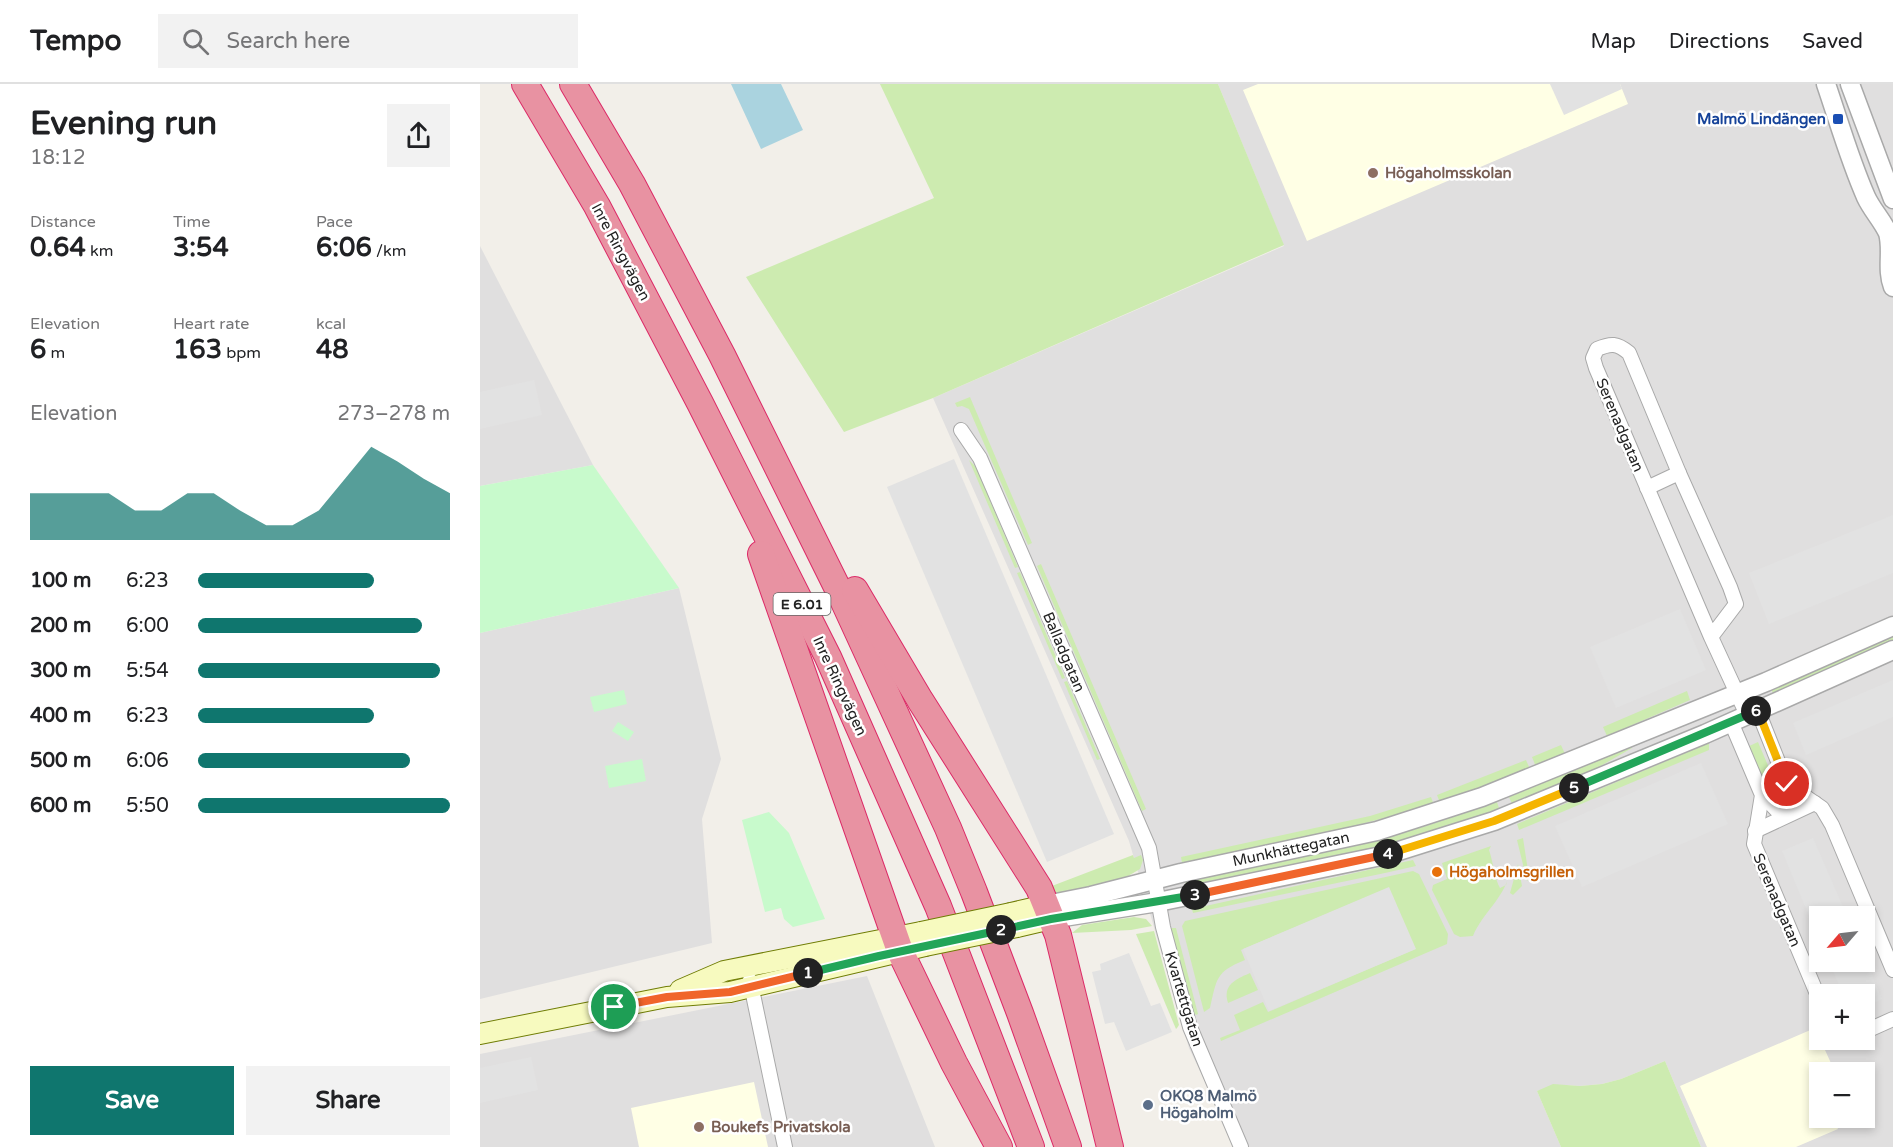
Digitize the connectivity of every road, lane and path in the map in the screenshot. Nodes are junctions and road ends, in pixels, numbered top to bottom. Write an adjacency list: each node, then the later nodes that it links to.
1 (525, 84): 8 (highway, Inre Ringvägen / E 6.01)
2 (573, 84): 9 (highway, E 6.01)
3 (1826, 84): 6 (street)
4 (1850, 84): 5 (street)
5 (1893, 199)
6 (1892, 262): 7 (street)
7 (1893, 287)
8 (700, 403): 26 (highway); 37 (highway, Inre Ringvägen / E 6.01)
9 (751, 411): 25 (highway); 38 (highway, E 6.01)
10 (961, 430): 23 (street, Balladgatan)
11 (1679, 473): 12 (street, Serenadgatan); 12 (street, Serenadgatan); 14 (street, Serenadgatan)
12 (1647, 488): 14 (street, Serenadgatan)
13 (1893, 626): 16 (street, Munkhättegatan)
14 (1711, 637): 16 (street, Serenadgatan)
15 (1893, 650): 17 (street, Munkhättegatan)
16 (1737, 693): 17 (street, Serenadgatan); 23 (street, Munkhättegatan)
17 (1745, 716): 18 (street, Serenadgatan); 19 (street, Serenadgatan); 24 (street, Munkhättegatan)
18 (1787, 784): 20 (street); 21 (street, Serenadgatan)
19 (1762, 795): 21 (street, Serenadgatan); 22 (street, Serenadgatan)
20 (1815, 803): 21 (street); 28 (street)
21 (1784, 817): 22 (street)
22 (1755, 831): 29 (street, Serenadgatan)
23 (1154, 879): 24 (street, Kvartettgatan); 25 (street, Munkhättegatan)
24 (1158, 902): 25 (street, Munkhättegatan); 40 (street, Kvartettgatan)
25 (1048, 912): 26 (main road, bridge); 39 (highway)
26 (898, 944): 27 (main road); 30 (main road); 36 (highway)
27 (747, 966): 30 (street); 31 (main road)
28 (1893, 970)
29 (1813, 984)
30 (751, 987): 31 (main road); 35 (street)
31 (667, 997): 34 (main road)
32 (1893, 1019): 33 (street)
33 (1875, 1027)
34 (480, 1034)
35 (785, 1147)
36 (999, 1147)
37 (1031, 1147)
38 (1068, 1147)
39 (1110, 1147)
40 (1241, 1147)

